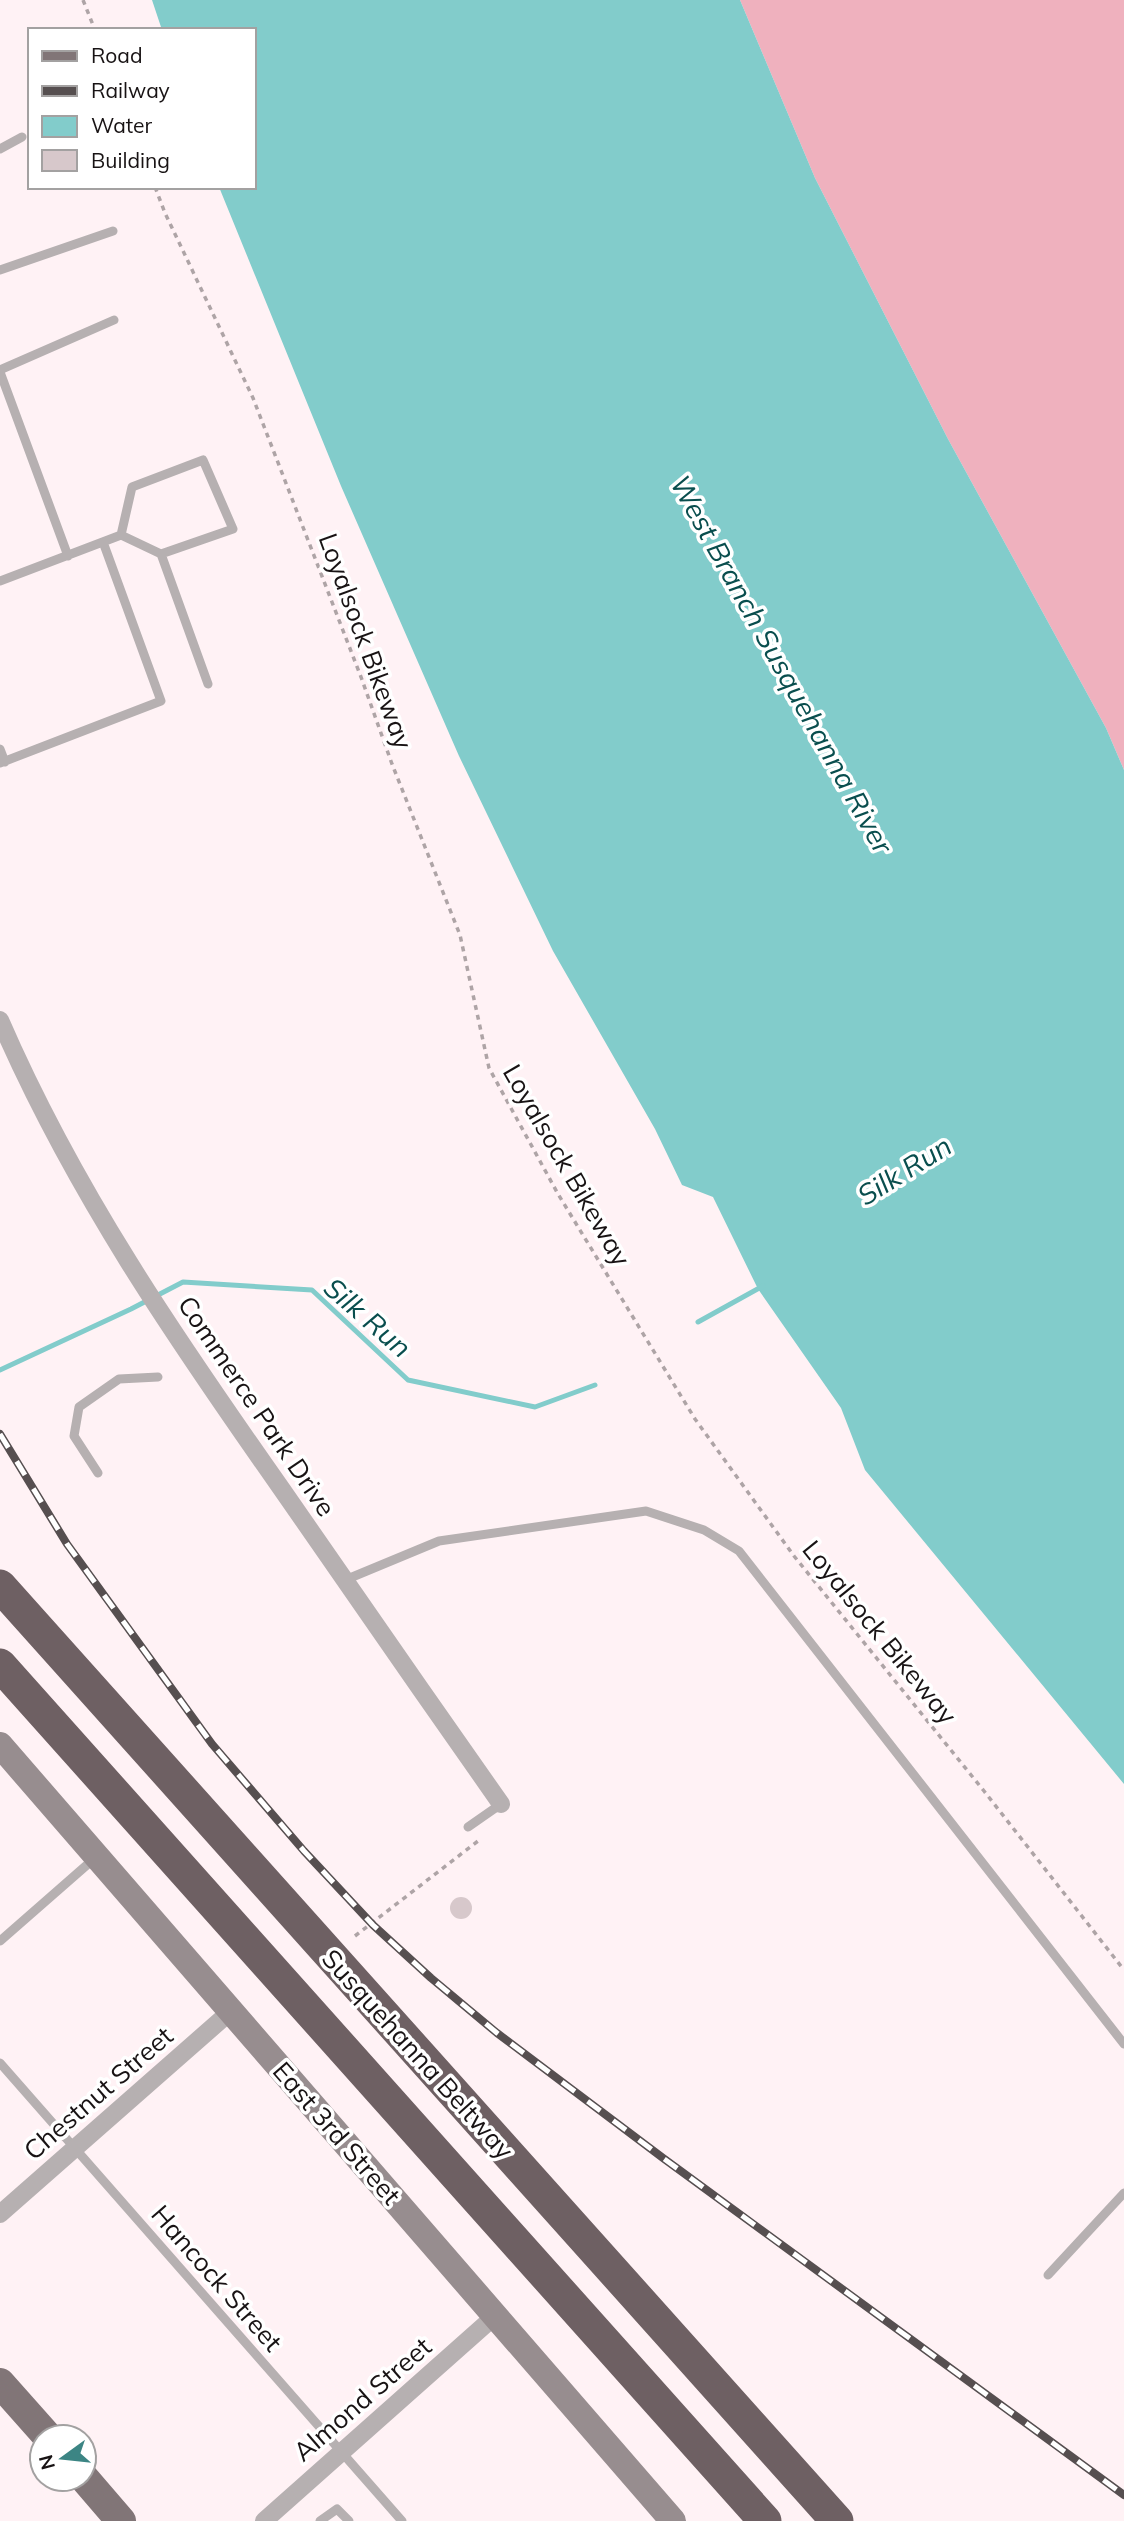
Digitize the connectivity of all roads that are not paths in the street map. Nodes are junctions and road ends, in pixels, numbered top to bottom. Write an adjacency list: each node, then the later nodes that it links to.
1 (22, 137): 2 (lane)
2 (0, 149)
3 (113, 231): 4 (lane)
4 (0, 270)
5 (114, 320): 6 (lane)
6 (0, 371): 10 (lane)
7 (121, 535): 8 (lane); 9 (lane); 9 (lane)
8 (103, 542): 10 (lane); 14 (lane)
9 (161, 554): 12 (lane)
10 (68, 556): 11 (lane)
11 (0, 581)
12 (208, 684)
13 (0, 749): 14 (lane)
14 (2, 762)
15 (0, 1020): 19 (street, Commerce Park Drive)
16 (158, 1377): 17 (lane)
17 (98, 1473)
18 (0, 1578): 21 (highway)
19 (345, 1580): 24 (street, Commerce Park Drive); 29 (lane)
20 (0, 1586): 21 (highway, Susquehanna Beltway)
21 (44, 1636): 47 (highway, Susquehanna Beltway)
22 (0, 1665): 46 (highway, Susquehanna Beltway)
23 (0, 1745): 26 (main road, East 3rd Street)
24 (501, 1804): 25 (lane)
25 (468, 1827)
26 (96, 1856): 27 (lane); 28 (main road, East 3rd Street)
27 (0, 1941)
28 (231, 2011): 31 (street, Chestnut Street); 35 (main road, East 3rd Street)
29 (1124, 2044)
30 (0, 2063): 31 (lane, Hancock Street)
31 (76, 2148): 33 (street, Chestnut Street); 38 (lane, Hancock Street)
32 (1124, 2193): 34 (lane)
33 (0, 2214)
34 (1048, 2275)
35 (496, 2315): 38 (street, Almond Street); 45 (main road, East 3rd Street)
36 (0, 2383): 37 (main road)
37 (36, 2423)
38 (343, 2451): 40 (street, Almond Street); 44 (lane, Hancock Street)
39 (97, 2493): 41 (main road)
40 (273, 2518)
41 (121, 2521)
42 (320, 2521): 43 (lane)
43 (349, 2521)
44 (402, 2521)
45 (673, 2521)
46 (765, 2521)
47 (837, 2521)

